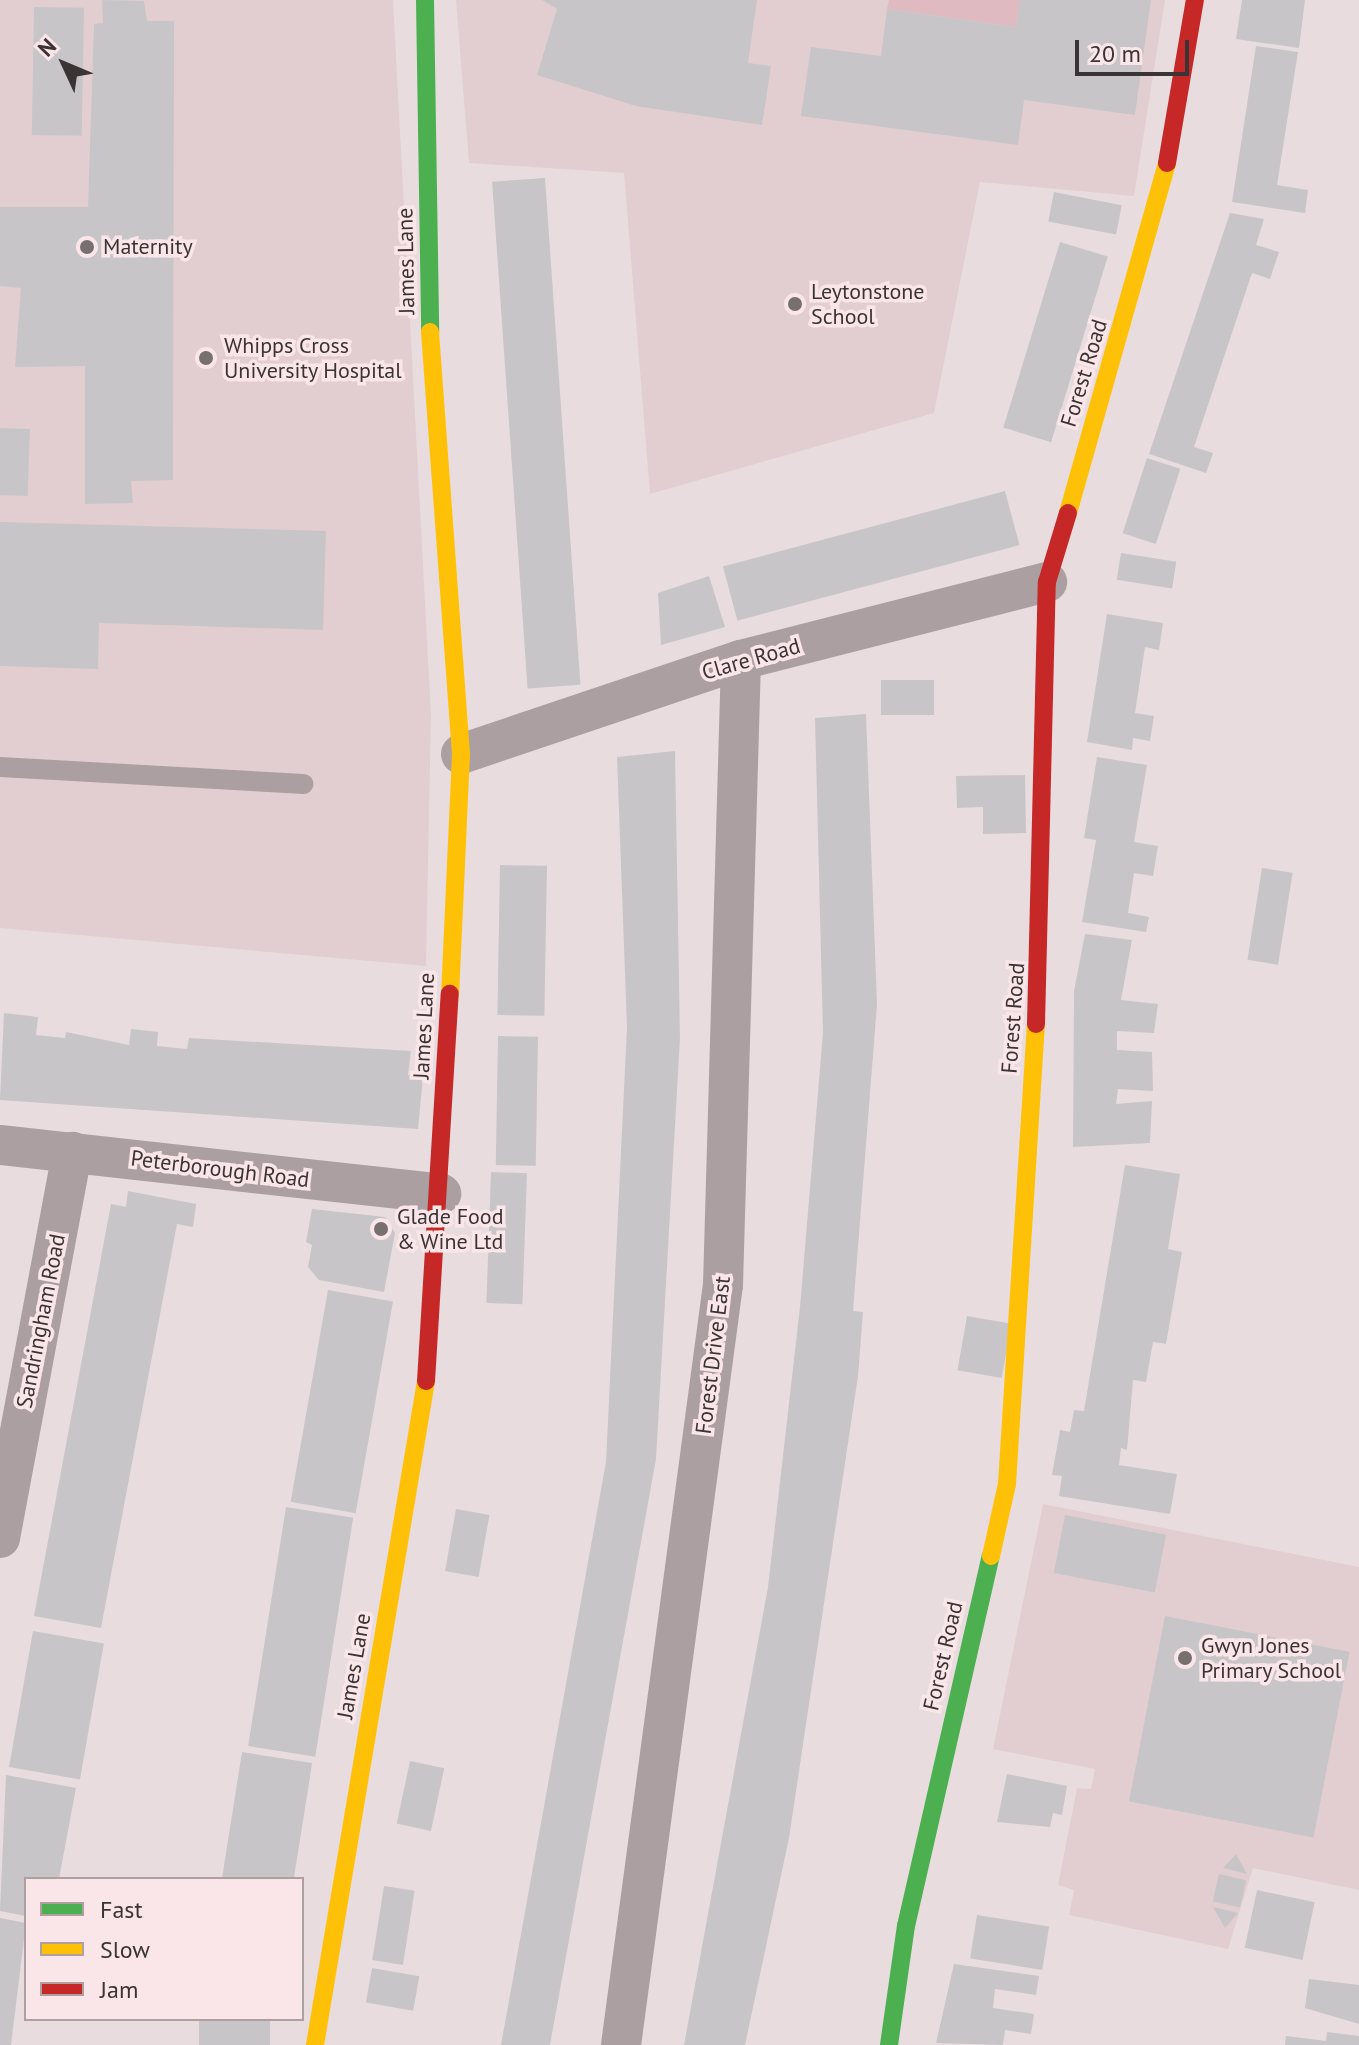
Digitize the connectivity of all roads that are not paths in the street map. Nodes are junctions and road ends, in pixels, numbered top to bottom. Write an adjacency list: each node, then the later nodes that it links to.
1 (425, 0): 5 (street, James Lane)
2 (1195, 0): 3 (street, Forest Road)
3 (1047, 582): 4 (street, Clare Road); 14 (street, Forest Road)
4 (741, 660): 5 (street, Clare Road); 13 (street, Forest Drive East)
5 (461, 754): 10 (street, James Lane)
6 (0, 767): 7 (lane)
7 (304, 784)
8 (0, 1145): 9 (street, Peterborough Road)
9 (72, 1152): 10 (street, Peterborough Road); 11 (street, Sandringham Road)
10 (441, 1194): 12 (street, James Lane)
11 (0, 1538)
12 (315, 2045)
13 (621, 2045)
14 (889, 2045)

